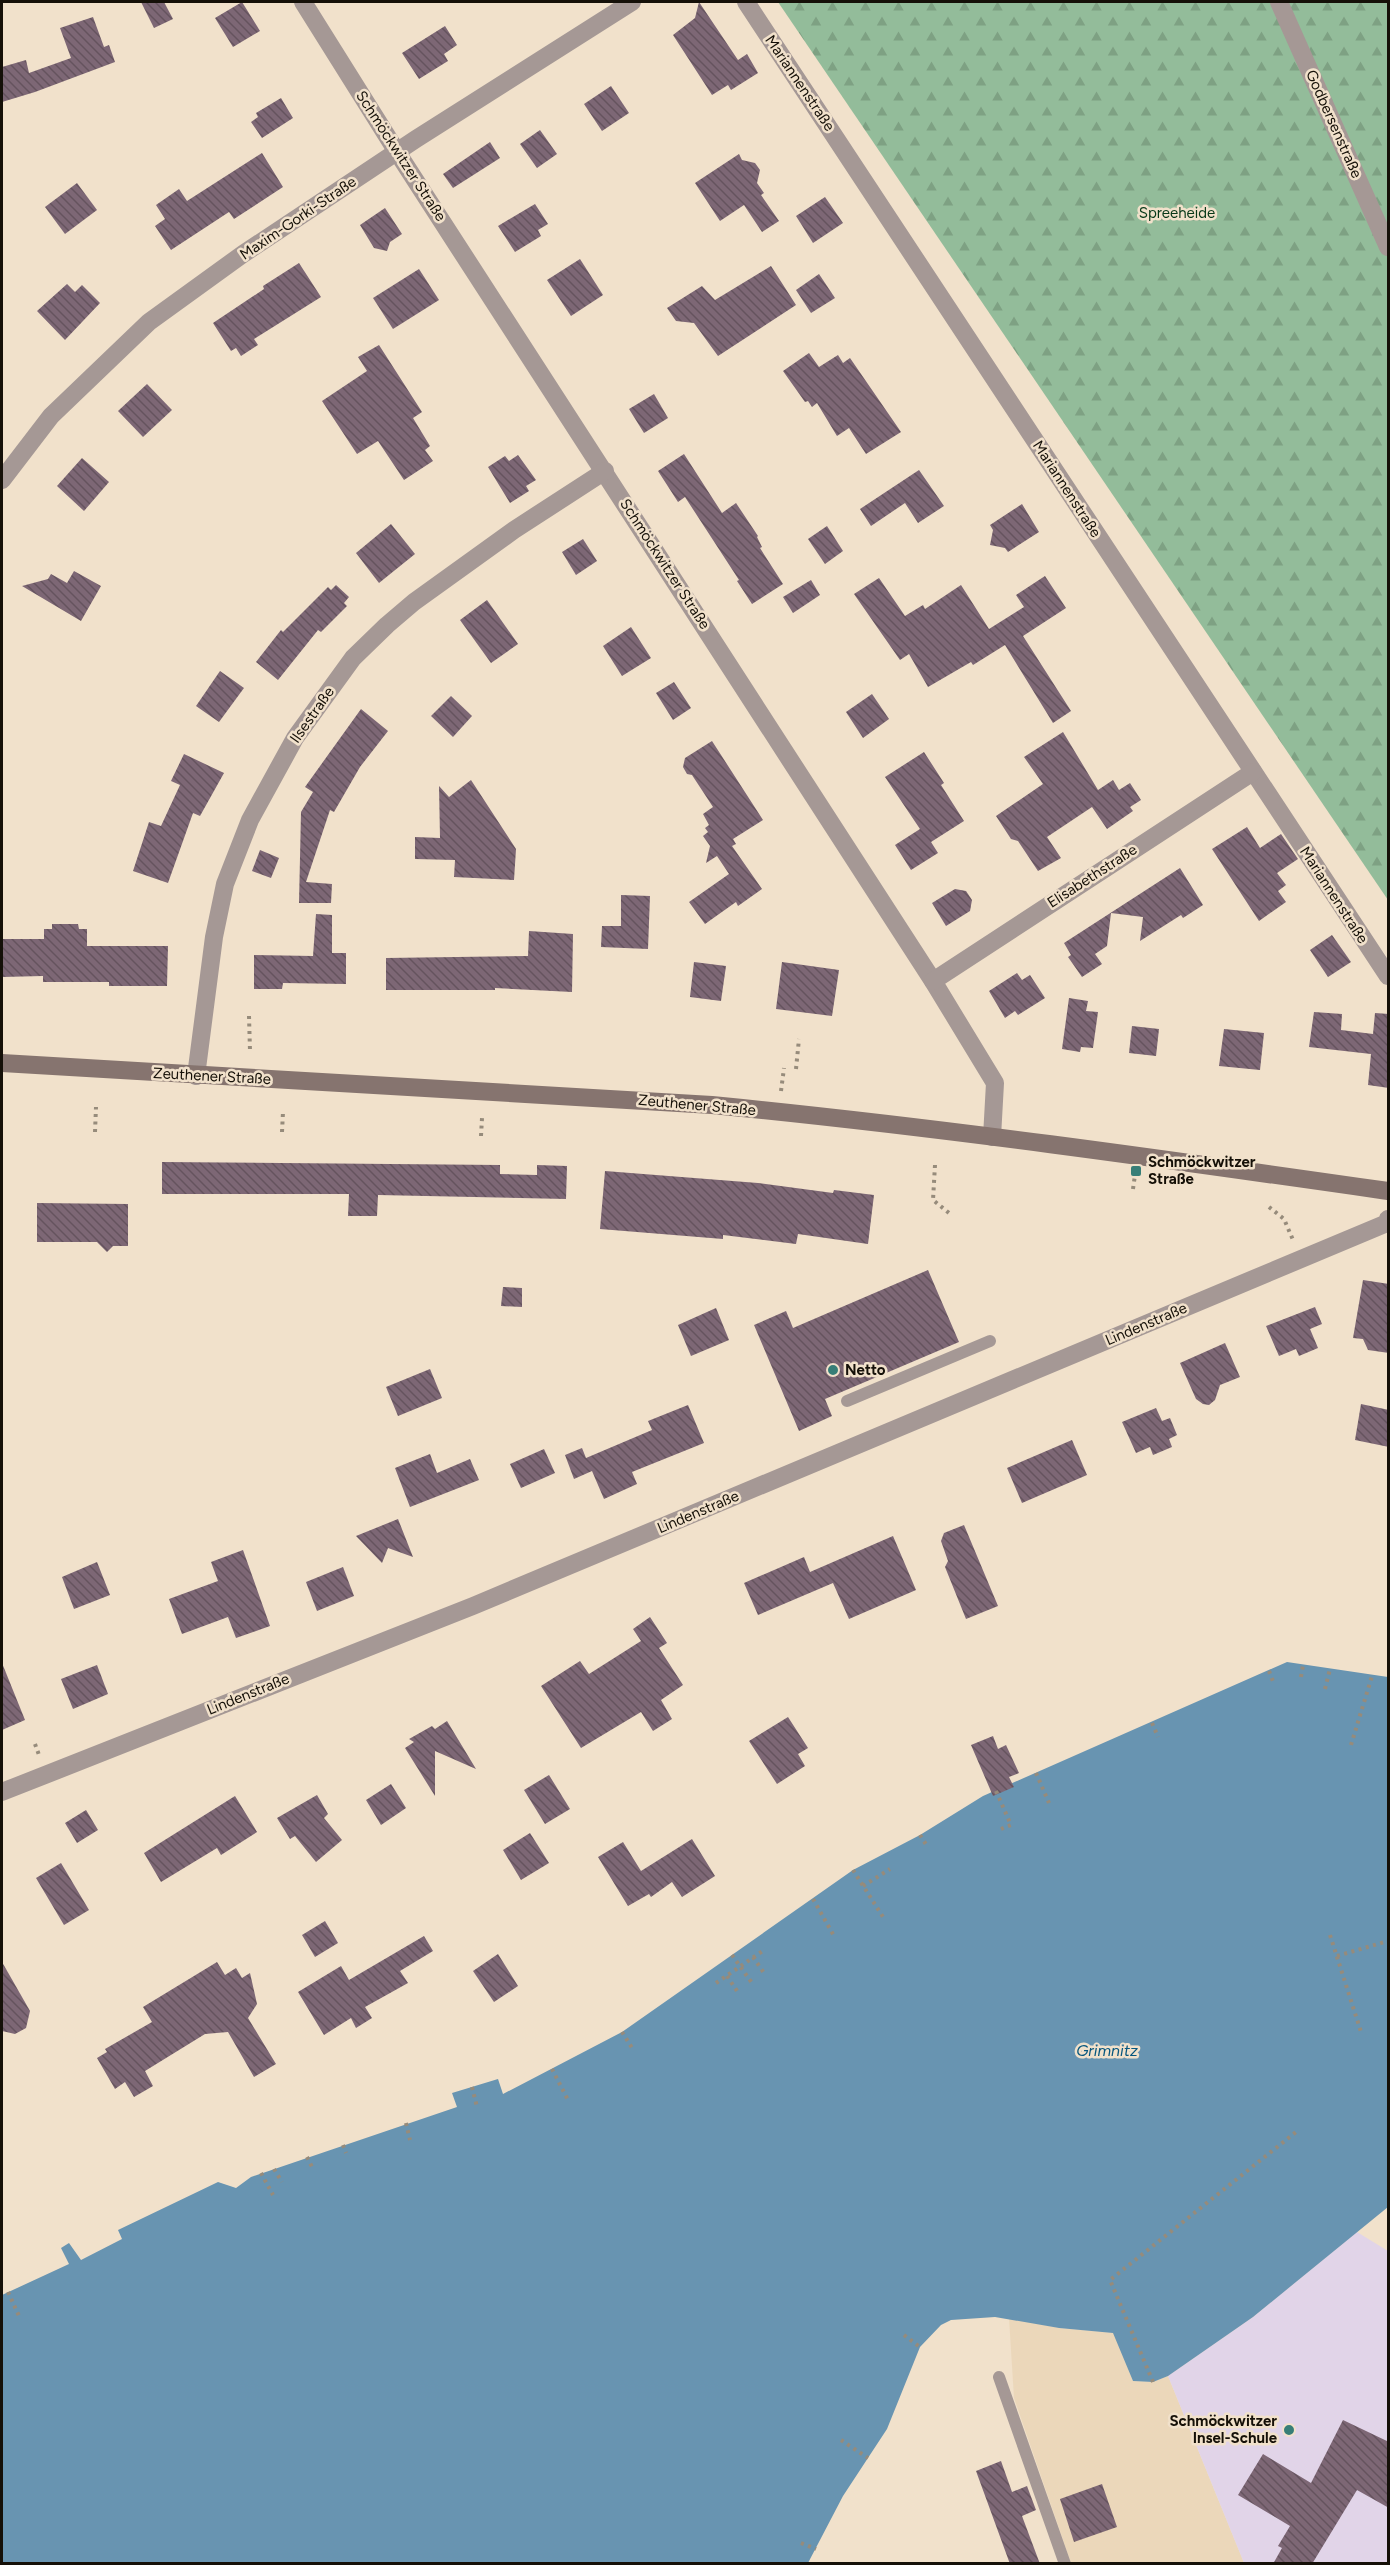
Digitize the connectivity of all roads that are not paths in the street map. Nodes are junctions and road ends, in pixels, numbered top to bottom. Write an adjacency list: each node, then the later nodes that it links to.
1 (303, 2): 5 (street, Schmöckwitzer Straße)
2 (632, 2): 5 (street, Maxim-Gorki-Straße)
3 (746, 2): 9 (street, Mariannenstraße)
4 (1279, 2): 6 (street, Godbersenstraße)
5 (398, 152): 7 (street, Schmöckwitzer Straße); 8 (street, Maxim-Gorki-Straße)
6 (1389, 247)
7 (605, 471): 11 (street, Schmöckwitzer Straße); 13 (street, Ilsestraße)
8 (2, 480)
9 (1252, 772): 10 (street, Mariannenstraße); 11 (street, Elisabethstraße)
10 (1389, 976)
11 (933, 981): 14 (street, Schmöckwitzer Straße)
12 (2, 1063): 13 (main road, Zeuthener Straße)
13 (196, 1076): 14 (main road, Zeuthener Straße)
14 (992, 1137): 15 (main road, Zeuthener Straße)
15 (1389, 1191)
16 (1389, 1220): 19 (street, Lindenstraße)
17 (990, 1341): 18 (lane)
18 (847, 1401)
19 (2, 1792)
20 (999, 2377): 21 (lane)
21 (1065, 2564)

